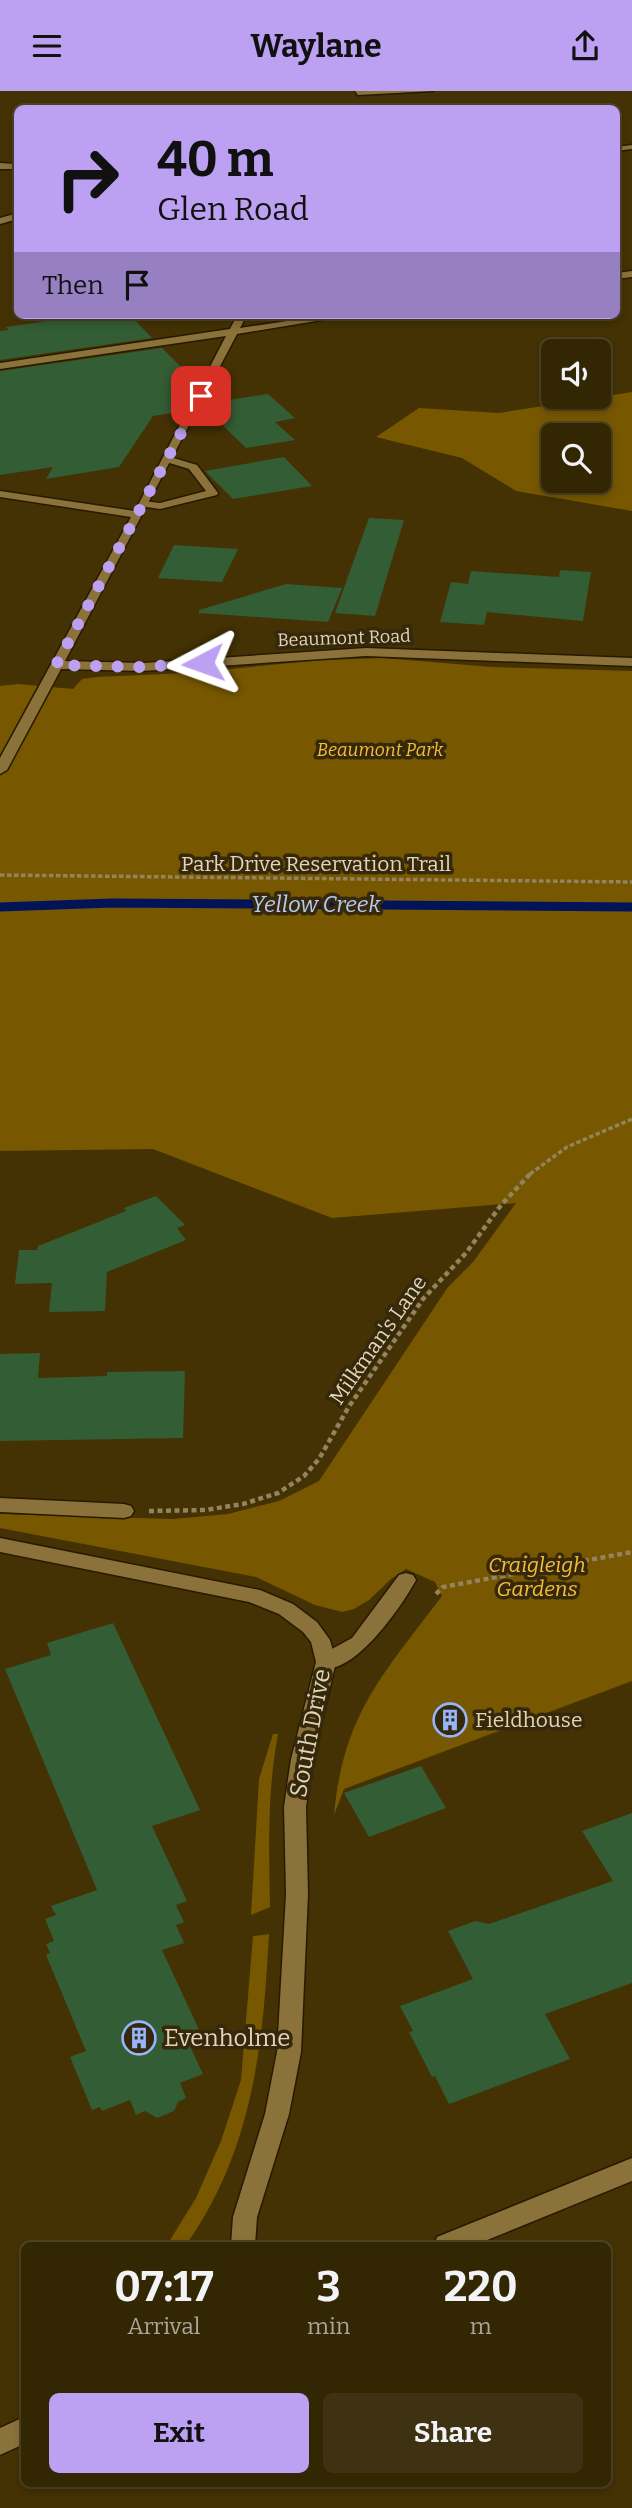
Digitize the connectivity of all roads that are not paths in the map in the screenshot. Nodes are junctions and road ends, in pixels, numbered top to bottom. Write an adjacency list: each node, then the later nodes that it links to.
1 (429, 91): 2 (street)
2 (357, 95)
3 (240, 319): 5 (street)
4 (320, 319): 5 (street)
5 (234, 332): 6 (street); 7 (street)
6 (0, 366)
7 (167, 459): 9 (street); 9 (street)
8 (0, 494): 9 (street)
9 (141, 510): 11 (street)
10 (632, 662): 11 (street, Beaumont Road)
11 (56, 665): 12 (street)
12 (0, 770)
13 (0, 1505): 14 (street)
14 (124, 1511)
15 (0, 1545): 17 (street, South Drive)
16 (406, 1580): 17 (street)
17 (326, 1662): 19 (street, South Drive)
18 (632, 2169): 20 (street)
19 (243, 2242)
20 (453, 2242)
21 (21, 2432): 22 (street)
22 (0, 2442)

